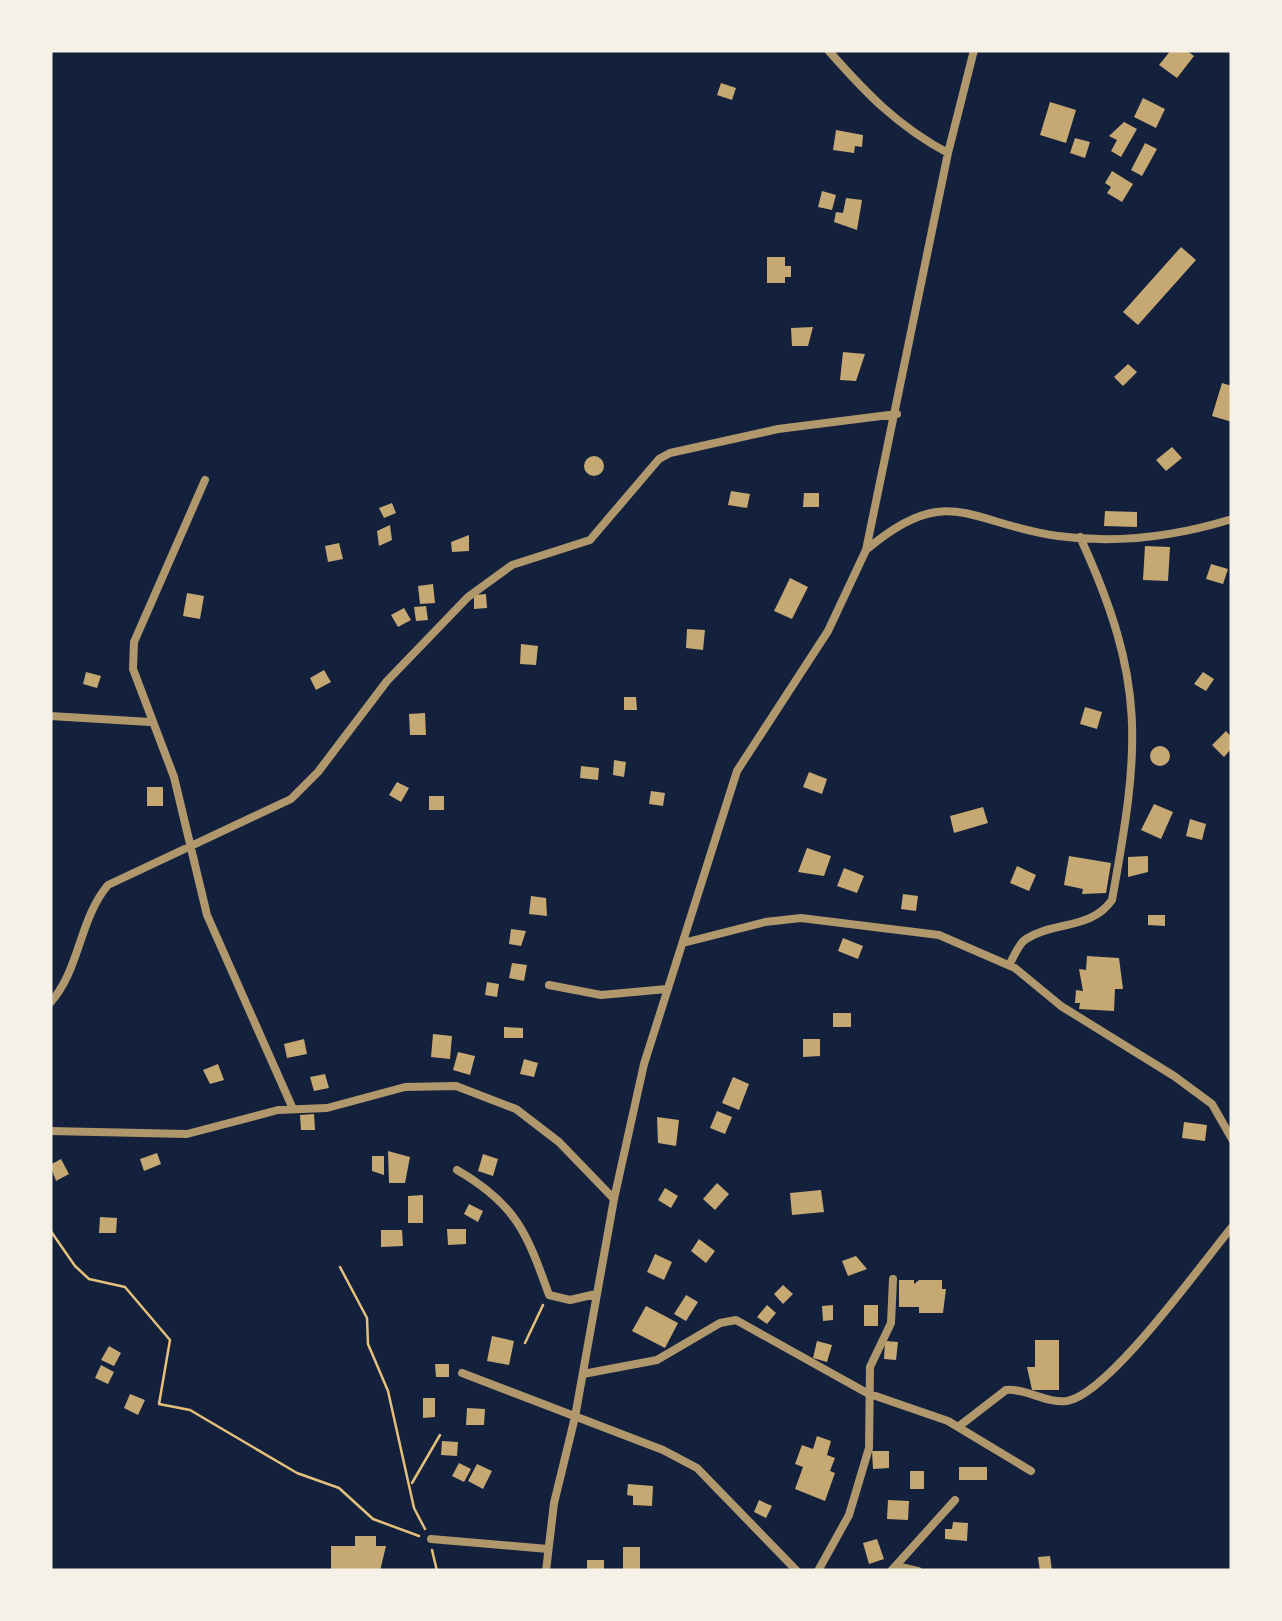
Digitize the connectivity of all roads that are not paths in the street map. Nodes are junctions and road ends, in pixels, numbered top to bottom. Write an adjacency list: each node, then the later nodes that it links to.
1 (828, 50): 3 (street)
2 (974, 50): 3 (street)
3 (948, 153): 4 (street)
4 (897, 414): 8 (street); 11 (street)
5 (205, 480): 10 (street)
6 (1232, 519): 7 (street)
7 (1080, 538): 8 (street); 13 (street)
8 (866, 550): 12 (street)
9 (50, 716): 10 (street)
10 (150, 722): 11 (street)
11 (188, 844): 16 (street); 17 (street)
12 (683, 943): 13 (street); 15 (street)
13 (1009, 965): 19 (street)
14 (549, 984): 15 (street)
15 (667, 990): 21 (street)
16 (50, 1002)
17 (293, 1109): 18 (street); 21 (street)
18 (50, 1131)
19 (1232, 1140)
20 (457, 1170): 24 (street)
21 (614, 1198): 24 (street)
22 (1232, 1226): 29 (street)
23 (894, 1279): 27 (street)
24 (596, 1294): 26 (street)
25 (462, 1373): 28 (street)
26 (583, 1374): 27 (street); 28 (street)
27 (867, 1393): 29 (street); 37 (street)
28 (575, 1417): 33 (street); 36 (street)
29 (958, 1427): 30 (street)
30 (1031, 1471)
31 (955, 1500): 34 (street)
32 (430, 1539): 33 (street)
33 (548, 1549): 35 (street)
34 (894, 1569): 38 (street)
35 (546, 1571)
36 (796, 1571)
37 (818, 1571)
38 (918, 1571)

